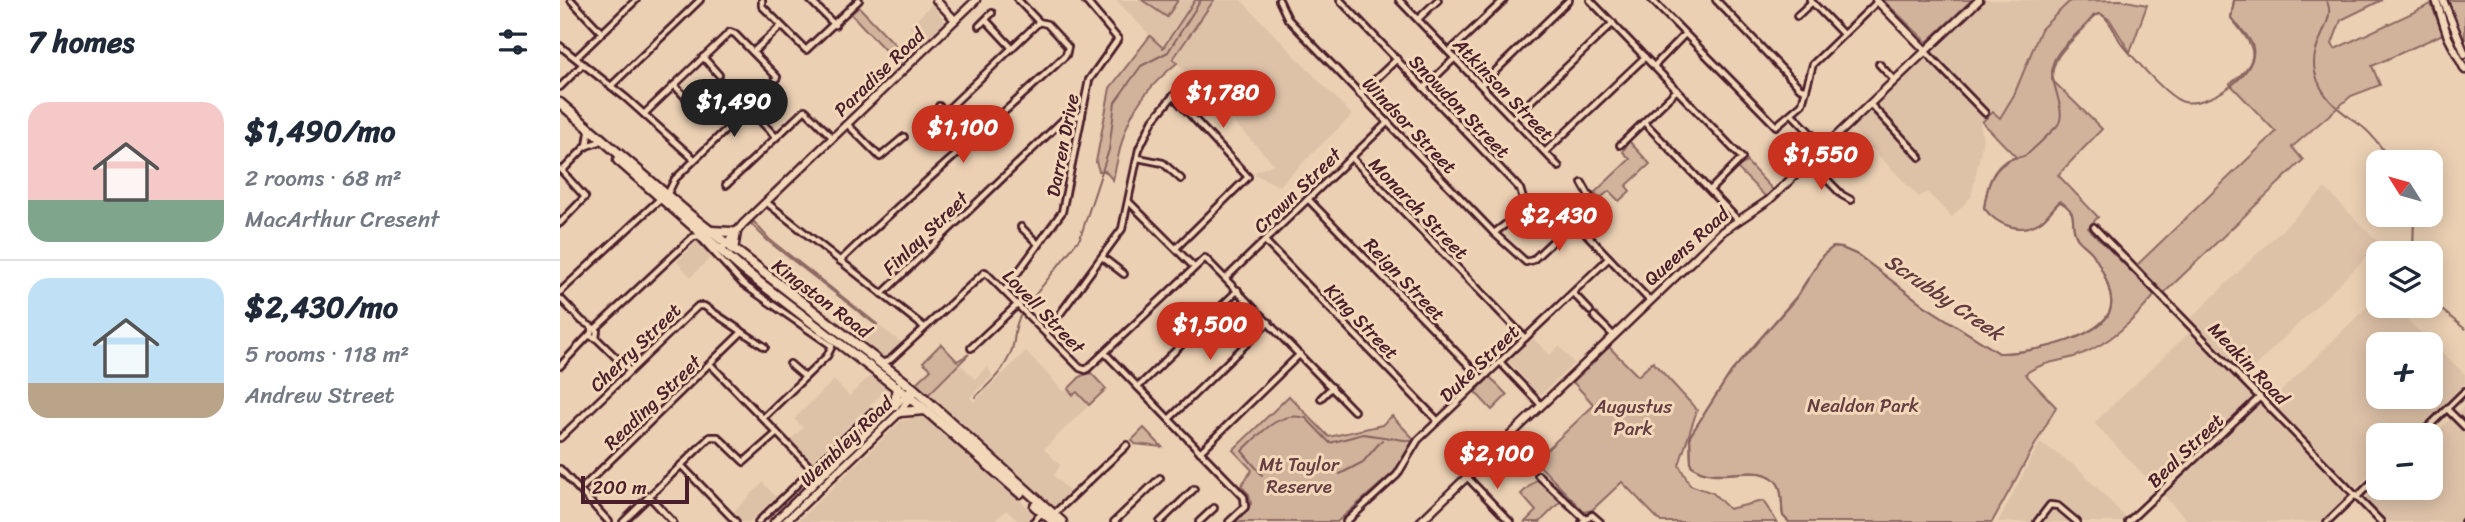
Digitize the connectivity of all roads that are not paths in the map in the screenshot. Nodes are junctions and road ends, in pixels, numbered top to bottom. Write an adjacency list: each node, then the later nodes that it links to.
1 (571, 0): 35 (street)
2 (636, 0): 35 (street)
3 (700, 0): 58 (street)
4 (762, 0): 33 (street)
5 (810, 0): 32 (street)
6 (859, 0): 32 (street)
7 (936, 0): 28 (street)
8 (976, 0): 28 (street, Paradise Road)
9 (1018, 0): 30 (street)
10 (1084, 0): 75 (street, Darren Drive)
11 (1279, 0): 63 (street, Windsor Street)
12 (1340, 0): 48 (street, Snowdon Street)
13 (1399, 0): 27 (street, Atkinson Street)
14 (1438, 0): 27 (street)
15 (1504, 0): 42 (street)
16 (1569, 0): 57 (street)
17 (1590, 0): 31 (street)
18 (1652, 0): 36 (street)
19 (1716, 0): 62 (street)
20 (1979, 0): 40 (street, Queens Road)
21 (2436, 0): 52 (street)
22 (2443, 0): 43 (street)
23 (1811, 1): 26 (street); 37 (street)
24 (1877, 1): 37 (street); 40 (street)
25 (992, 13): 29 (street)
26 (1797, 16)
27 (1418, 19): 42 (street, Atkinson Street)
28 (955, 20): 80 (street, Paradise Road)
29 (986, 20): 34 (street); 39 (street)
30 (1040, 22): 39 (street); 121 (street)
31 (1613, 23): 45 (street); 77 (street)
32 (835, 25): 33 (street)
33 (781, 26): 41 (street)
34 (979, 26)
35 (602, 33): 46 (street)
36 (1685, 34): 51 (street); 74 (street)
37 (1843, 34): 62 (street)
38 (560, 46): 46 (street)
39 (1012, 48): 71 (street)
40 (1924, 50): 55 (street, Queens Road); 72 (street)
41 (753, 52): 44 (street); 69 (street)
42 (1449, 52): 47 (street, Atkinson Street)
43 (2465, 54)
44 (703, 57): 53 (street); 56 (street)
45 (1645, 57): 51 (street); 89 (street)
46 (576, 58): 49 (street)
47 (1455, 58): 57 (street, Atkinson Street); 60 (street)
48 (1396, 60): 60 (street, Snowdon Street); 63 (street)
49 (583, 64): 58 (street); 59 (street)
50 (1879, 64): 55 (street)
51 (1654, 66): 61 (street)
52 (2465, 71)
53 (719, 75)
54 (1192, 80): 64 (street)
55 (1894, 80): 67 (street, Queens Road)
56 (674, 85): 65 (street); 73 (street)
57 (1481, 85): 77 (street, Atkinson Street)
58 (611, 86): 73 (street)
59 (560, 87)
60 (1424, 88): 114 (street, Snowdon Street)
61 (1677, 90): 79 (street); 101 (street)
62 (1806, 90): 74 (street)
63 (1360, 94): 78 (street, Windsor Street)
64 (1172, 96): 91 (street); 118 (street)
65 (690, 102)
66 (560, 103): 102 (main road, Kingston Road)
67 (1869, 104): 88 (street, Queens Road); 92 (street)
68 (939, 106): 71 (street)
69 (748, 108): 82 (street); 93 (street)
70 (560, 110): 81 (main road, Kingston Road)
71 (945, 112): 76 (street)
72 (1985, 113)
73 (644, 114): 93 (street)
74 (1792, 114): 88 (street)
75 (1082, 116): 116 (street, Darren Drive); 129 (street, Finlay Street)
76 (950, 118)
77 (1513, 118): 89 (street, Atkinson Street)
78 (1388, 122): 90 (street, Crown Street); 114 (street, Windsor Street)
79 (1644, 122): 86 (street); 101 (street)
80 (847, 124): 83 (street); 84 (street, Paradise Road)
81 (589, 133): 85 (main road, Kingston Road); 87 (street)
82 (776, 137): 84 (street); 100 (street)
83 (904, 137)
84 (833, 138): 105 (street, Paradise Road)
85 (599, 142): 87 (street); 102 (main road, Kingston Road)
86 (1620, 145)
87 (586, 146): 96 (street)
88 (1824, 147): 94 (street, Queens Road)
89 (1545, 152): 95 (street, Atkinson Street)
90 (1351, 157): 103 (street, Crown Street); 140 (street, Monarch Street)
91 (1138, 158): 97 (street); 106 (street)
92 (1920, 158)
93 (694, 159): 98 (street)
94 (1809, 161): 104 (street); 107 (street, Queens Road)
95 (1559, 167)
96 (561, 170): 109 (street)
97 (1181, 180)
98 (671, 183): 102 (street); 102 (street)
99 (1582, 183): 108 (street)
100 (726, 185)
101 (1710, 190): 107 (street)
102 (660, 193): 112 (main road, Kingston Road); 117 (main road, Kingston Road); 130 (street)
103 (1308, 199): 115 (street, Crown Street); 152 (street, Reign Street)
104 (1851, 200)
105 (766, 202): 113 (street, Paradise Road); 121 (street)
106 (1129, 202): 118 (street); 119 (street)
107 (1737, 219): 132 (street, Queens Road)
108 (1574, 221): 114 (street, Windsor Street); 120 (street)
109 (560, 223)
110 (1021, 226): 116 (street)
111 (2094, 226): 158 (street, Meakin Road)
112 (711, 231): 113 (main road); 117 (main road, Kingston Road)
113 (734, 232): 117 (main road); 117 (street, Paradise Road)
114 (1494, 233)
115 (1265, 240): 124 (street, Crown Street); 168 (street, King Street)
116 (1039, 245): 125 (street, Darren Drive)
117 (724, 246): 127 (main road, Kingston Road); 147 (main road, Kingston Road)
118 (1176, 248): 122 (street)
119 (1102, 257): 123 (street); 138 (street)
120 (1609, 258): 128 (street, Duke Street); 132 (street)
121 (840, 261): 129 (street)
122 (1194, 267): 124 (street); 143 (street)
123 (1125, 274)
124 (1226, 278): 126 (street)
125 (1005, 290): 133 (street, Lovell Street); 135 (street, Lovell Street)
126 (1238, 290): 134 (street); 154 (street)
127 (771, 291): 131 (street); 153 (main road, Kingston Road)
128 (1573, 293): 139 (street); 140 (street, Duke Street)
129 (881, 294): 135 (street)
130 (561, 296): 137 (street)
131 (765, 299): 137 (street); 151 (street)
132 (1650, 301): 139 (street, Queens Road)
133 (1018, 303): 138 (street, Lovell Street); 142 (street)
134 (1269, 322): 144 (street); 167 (street)
135 (924, 327): 147 (street)
136 (742, 332): 141 (street); 148 (street, Reading Street); 150 (street, Cherry Street)
137 (594, 333): 149 (street); 150 (street)
138 (1046, 333): 143 (street, Lovell Street)
139 (1614, 336): 160 (street, Queens Road)
140 (1525, 338): 145 (street, Duke Street)
141 (765, 347)
142 (971, 348)
143 (1105, 353): 154 (street)
144 (1300, 354): 155 (street); 174 (street)
145 (1500, 362): 152 (street, Duke Street); 160 (street)
146 (790, 363): 151 (street)
147 (886, 364): 157 (main road, Kingston Road)
148 (711, 365): 166 (street); 185 (street, Reading Street)
149 (560, 366)
150 (630, 371): 172 (street, Cherry Street)
151 (806, 377): 166 (street)
152 (1482, 379): 168 (street, Duke Street)
153 (897, 386): 157 (main road, Kingston Road); 161 (main road)
154 (1138, 387): 167 (street)
155 (1332, 387): 159 (street); 164 (street)
156 (2465, 391): 162 (street)
157 (911, 392): 161 (street, Wembley Road); 163 (main road, Kingston Road); 192 (main road, Kingston Road)
158 (2260, 397): 187 (street, Meakin Road); 214 (street, Beal Street)
159 (1321, 398)
160 (1541, 405): 180 (street, Queens Road)
161 (898, 409): 163 (main road); 190 (street, Wembley Road)
162 (2447, 409): 169 (street); 170 (street)
163 (925, 410): 191 (main road, Kingston Road)
164 (1354, 411)
165 (871, 413): 177 (street, Wembley Road)
166 (762, 418): 171 (street)
167 (1169, 419): 174 (street)
168 (1438, 421): 208 (street, Duke Street)
169 (2432, 423)
170 (2465, 427)
171 (777, 433): 175 (street); 177 (street)
172 (560, 438)
173 (1127, 445): 192 (street)
174 (1200, 452): 207 (street)
175 (681, 465): 186 (street); 199 (street)
176 (560, 469): 178 (street)
177 (812, 469): 188 (street, Wembley Road)
178 (565, 474): 182 (street); 185 (street)
179 (1538, 475): 194 (street)
180 (1466, 477): 193 (street, Queens Road); 210 (street)
181 (1160, 478): 205 (street)
182 (560, 479)
183 (2366, 487): 187 (street)
184 (1194, 489): 195 (street)
185 (580, 490): 196 (street)
186 (649, 496): 197 (street); 198 (street)
187 (2356, 496): 215 (street); 216 (street, Meakin Road)
188 (779, 501): 190 (street); 200 (street, Wembley Road)
189 (1213, 508): 206 (street)
190 (790, 512): 201 (street, Wembley Road); 202 (street, Wembley Road)
191 (1043, 513): 192 (main road, Kingston Road); 203 (street)
192 (1054, 518): 204 (main road, Kingston Road)
193 (1430, 518): 209 (street, Queens Road)
194 (1585, 519): 211 (street)
195 (1165, 521)
196 (609, 522)
197 (623, 522)
198 (673, 522)
199 (736, 522)
200 (758, 522)
201 (774, 522)
202 (785, 522)
203 (1033, 522)
204 (1062, 522)
205 (1114, 522)
206 (1199, 522)
207 (1229, 522)
208 (1346, 522)
209 (1420, 522)
210 (1510, 522)
211 (1600, 522)
212 (2037, 522): 213 (street)
213 (2077, 522)
214 (2128, 522)
215 (2327, 522)
216 (2381, 522)

